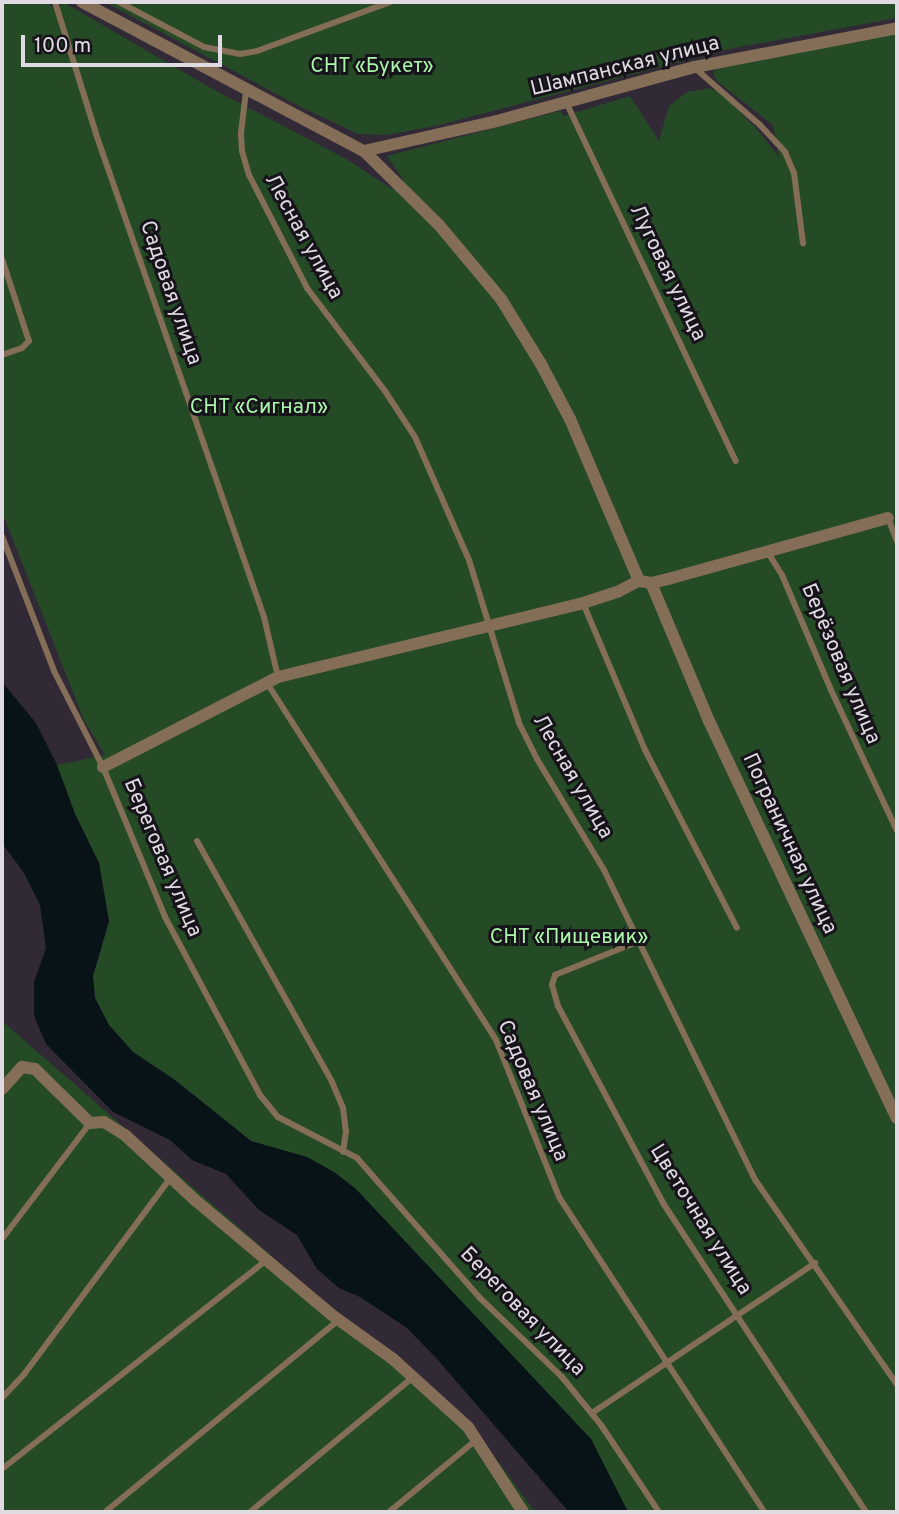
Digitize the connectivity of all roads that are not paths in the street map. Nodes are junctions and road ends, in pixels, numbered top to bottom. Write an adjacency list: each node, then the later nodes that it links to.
1 (55, 2): 21 (lane, Садовая улица)
2 (82, 2): 7 (street, Пограничная улица)
3 (119, 2): 4 (lane)
4 (390, 2)
5 (897, 28): 6 (street, Шампанская улица)
6 (695, 67): 8 (street, Шампанская улица); 10 (lane)
7 (246, 91): 9 (street, Пограничная улица); 20 (lane, Лесная улица)
8 (565, 100): 9 (street, Шампанская улица); 13 (lane, Луговая улица)
9 (364, 151): 18 (street, Пограничная улица)
10 (803, 243)
11 (2, 259): 12 (lane)
12 (2, 355)
13 (736, 461)
14 (888, 518): 16 (lane); 17 (street)
15 (2, 536): 22 (lane, Береговая улица)
16 (897, 541)
17 (766, 550): 18 (street); 23 (lane, Берёзовая улица)
18 (645, 582): 19 (street); 28 (street, Пограничная улица)
19 (583, 603): 20 (street); 25 (lane)
20 (488, 626): 21 (street); 26 (lane, Лесная улица)
21 (273, 680): 22 (street); 37 (lane, Садовая улица)
22 (103, 767): 30 (lane, Береговая улица)
23 (897, 831)
24 (197, 841): 30 (lane, Береговая улица)
25 (737, 928)
26 (637, 942): 34 (lane, Лесная улица); 35 (lane, Цветочная улица)
27 (2, 1089): 29 (street)
28 (897, 1118)
29 (90, 1123): 31 (street); 32 (lane)
30 (343, 1152): 41 (lane, Береговая улица)
31 (170, 1177): 33 (street); 40 (lane)
32 (2, 1238)
33 (267, 1260): 36 (street); 43 (lane)
34 (815, 1263): 35 (lane); 39 (lane, Лесная улица)
35 (738, 1315): 37 (lane); 50 (lane, Цветочная улица)
36 (339, 1320): 38 (street); 44 (lane)
37 (664, 1362): 41 (lane); 49 (lane, Садовая улица)
38 (413, 1377): 42 (street); 45 (lane)
39 (897, 1385)
40 (2, 1398)
41 (592, 1413): 48 (lane, Береговая улица)
42 (476, 1440): 46 (lane); 47 (street)
43 (2, 1469)
44 (105, 1512)
45 (250, 1512)
46 (389, 1512)
47 (523, 1512)
48 (659, 1512)
49 (764, 1512)
50 (866, 1512)

